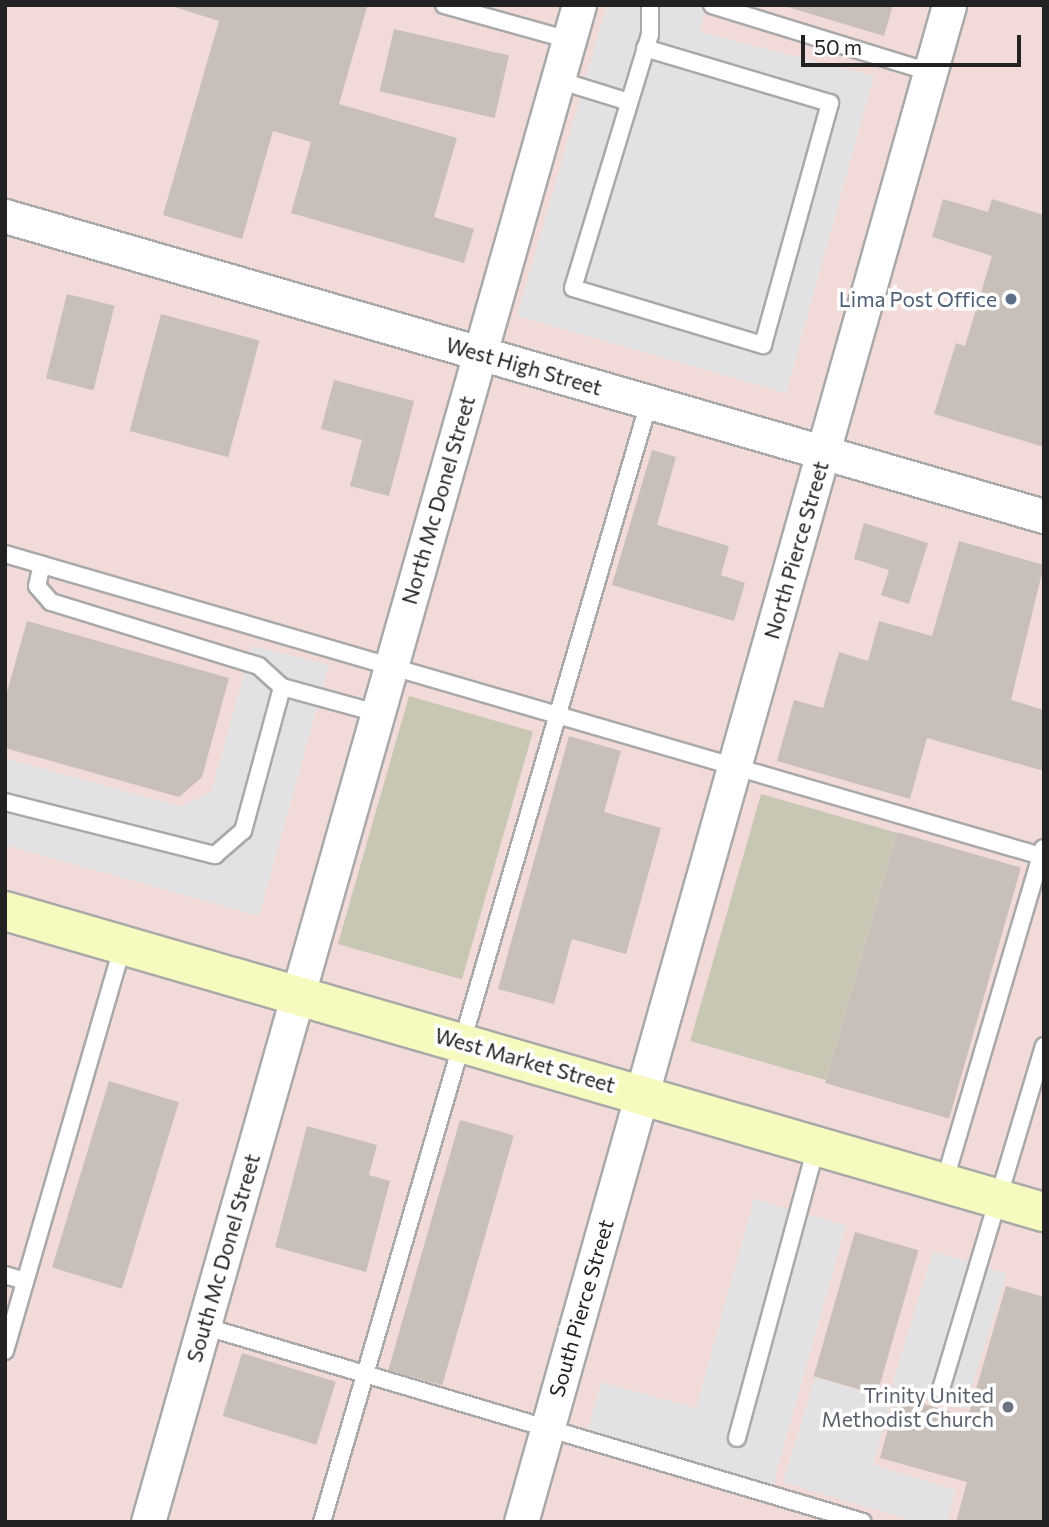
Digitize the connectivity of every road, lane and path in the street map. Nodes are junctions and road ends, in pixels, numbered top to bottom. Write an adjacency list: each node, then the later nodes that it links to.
1 (444, 5): 6 (lane)
2 (579, 5): 6 (street, North Mc Donel Street)
3 (650, 5): 7 (lane)
4 (712, 5): 8 (lane)
5 (949, 5): 8 (street, North Pierce Street)
6 (569, 40): 9 (street, North Mc Donel Street)
7 (645, 48): 10 (lane); 10 (lane)
8 (930, 72): 14 (street, North Pierce Street)
9 (558, 80): 10 (lane); 12 (street, North Mc Donel Street)
10 (629, 102)
11 (5, 216): 12 (street, West High Street)
12 (480, 353): 13 (street, West High Street); 18 (street, North Mc Donel Street)
13 (649, 402): 14 (street, West High Street); 21 (lane)
14 (823, 452): 15 (street, West High Street); 22 (street, North Pierce Street)
15 (1044, 516)
16 (5, 554): 17 (lane)
17 (42, 565): 18 (lane); 19 (lane)
18 (390, 666): 20 (street, North Mc Donel Street); 21 (lane)
19 (282, 687): 20 (lane); 23 (lane)
20 (377, 713): 27 (street, North Mc Donel Street)
21 (558, 715): 22 (lane); 28 (lane)
22 (734, 767): 24 (lane); 30 (street, North Pierce Street)
23 (5, 802)
24 (1042, 851): 32 (lane)
25 (5, 911): 26 (street, West Market Street)
26 (123, 945): 27 (street, West Market Street); 36 (lane)
27 (297, 994): 28 (street, West Market Street); 37 (street, South Mc Donel Street)
28 (464, 1042): 30 (street, West Market Street); 39 (lane)
29 (1044, 1046): 33 (lane)
30 (642, 1094): 31 (street, West Market Street); 41 (street, South Pierce Street)
31 (816, 1147): 32 (street, West Market Street); 42 (lane)
32 (943, 1185): 33 (street, West Market Street)
33 (999, 1199): 34 (street, West Market Street); 40 (lane)
34 (1044, 1212)
35 (5, 1275): 36 (lane)
36 (26, 1282): 38 (lane)
37 (204, 1326): 39 (lane); 44 (street, South Mc Donel Street)
38 (5, 1351)
39 (365, 1375): 41 (lane); 45 (lane)
40 (941, 1389)
41 (547, 1428): 43 (lane); 46 (street, South Pierce Street)
42 (737, 1438)
43 (846, 1519): 47 (lane)
44 (148, 1522)
45 (322, 1522)
46 (521, 1522)
47 (863, 1522)

